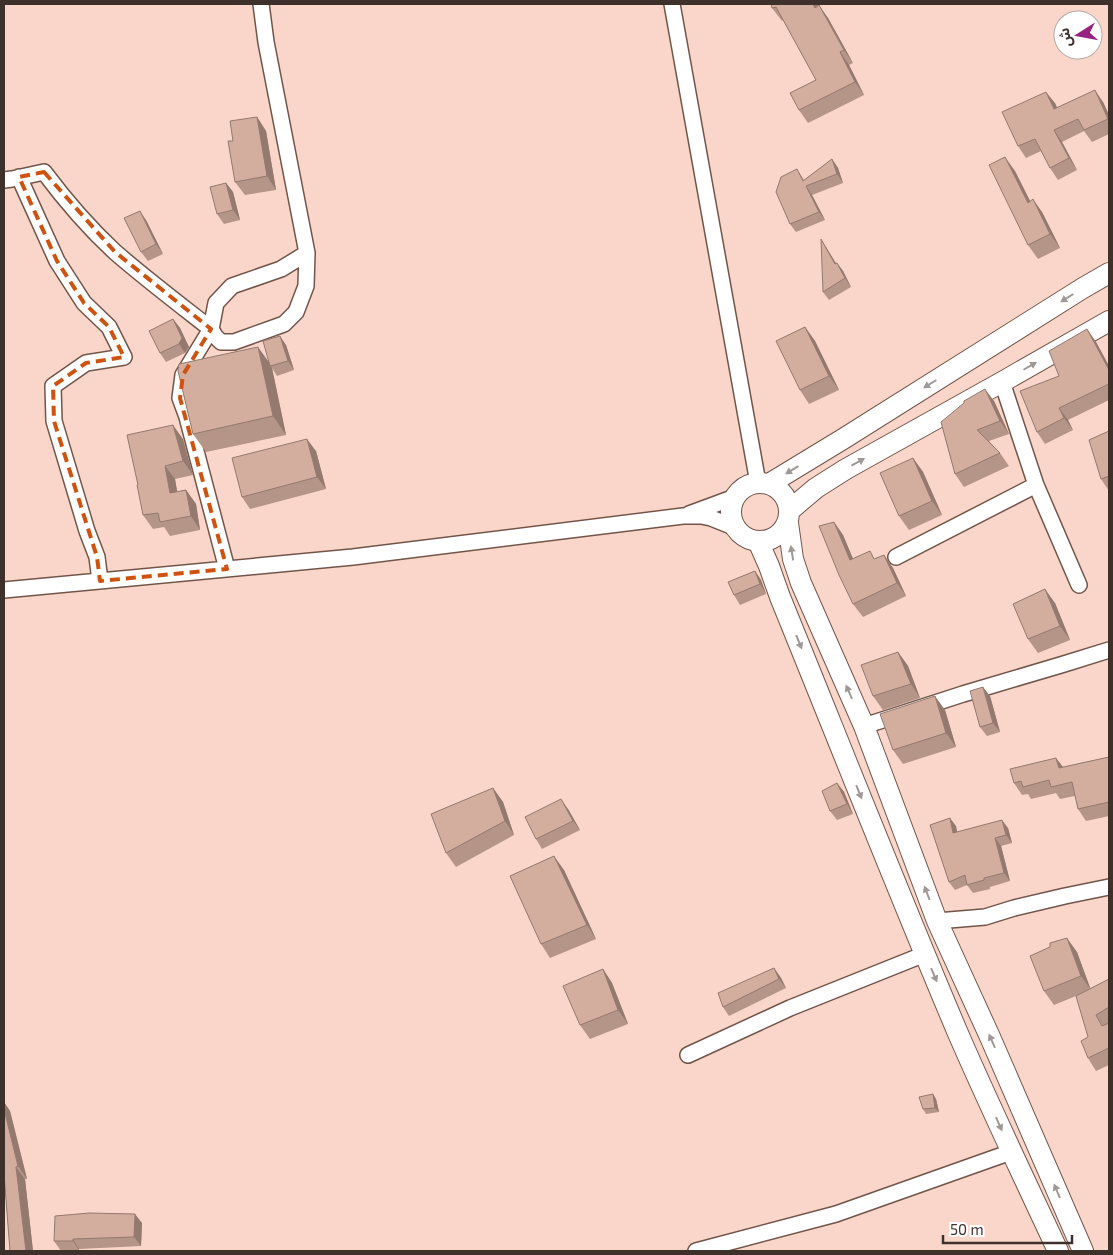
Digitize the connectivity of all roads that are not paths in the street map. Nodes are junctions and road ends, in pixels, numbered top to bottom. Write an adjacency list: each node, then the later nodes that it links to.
1 (260, 4): 5 (street)
2 (672, 4): 10 (street)
3 (19, 177): 4 (street); 8 (street); 19 (street)
4 (4, 180)
5 (307, 253): 8 (street); 8 (street)
6 (1109, 273): 10 (main road, one-way to 10)
7 (1109, 321): 9 (main road, one-way to 7)
8 (211, 329): 18 (street)
9 (1002, 382): 11 (street); 14 (main road, one-way to 9)
10 (763, 484): 12 (main road); 14 (main road)
11 (1036, 485): 17 (street); 20 (street)
12 (735, 497): 13 (street); 15 (main road)
13 (683, 516): 15 (street); 18 (street)
14 (789, 516): 16 (main road); 23 (main road, one-way to 14)
15 (736, 528): 16 (main road)
16 (758, 541): 26 (main road, one-way to 26)
17 (896, 556)
18 (227, 569): 19 (street)
19 (100, 581): 21 (street)
20 (1079, 585)
21 (4, 590)
22 (1109, 650): 23 (street)
23 (864, 726): 25 (main road, one-way to 23)
24 (1109, 887): 25 (street)
25 (937, 921): 29 (main road, one-way to 25)
26 (925, 954): 27 (street); 28 (main road, one-way to 28)
27 (688, 1055)
28 (1011, 1152): 30 (main road); 31 (street)
29 (1070, 1223): 30 (main road); 33 (main road)
30 (1048, 1230): 32 (main road)
31 (696, 1251)
32 (1058, 1251)
33 (1083, 1251)

